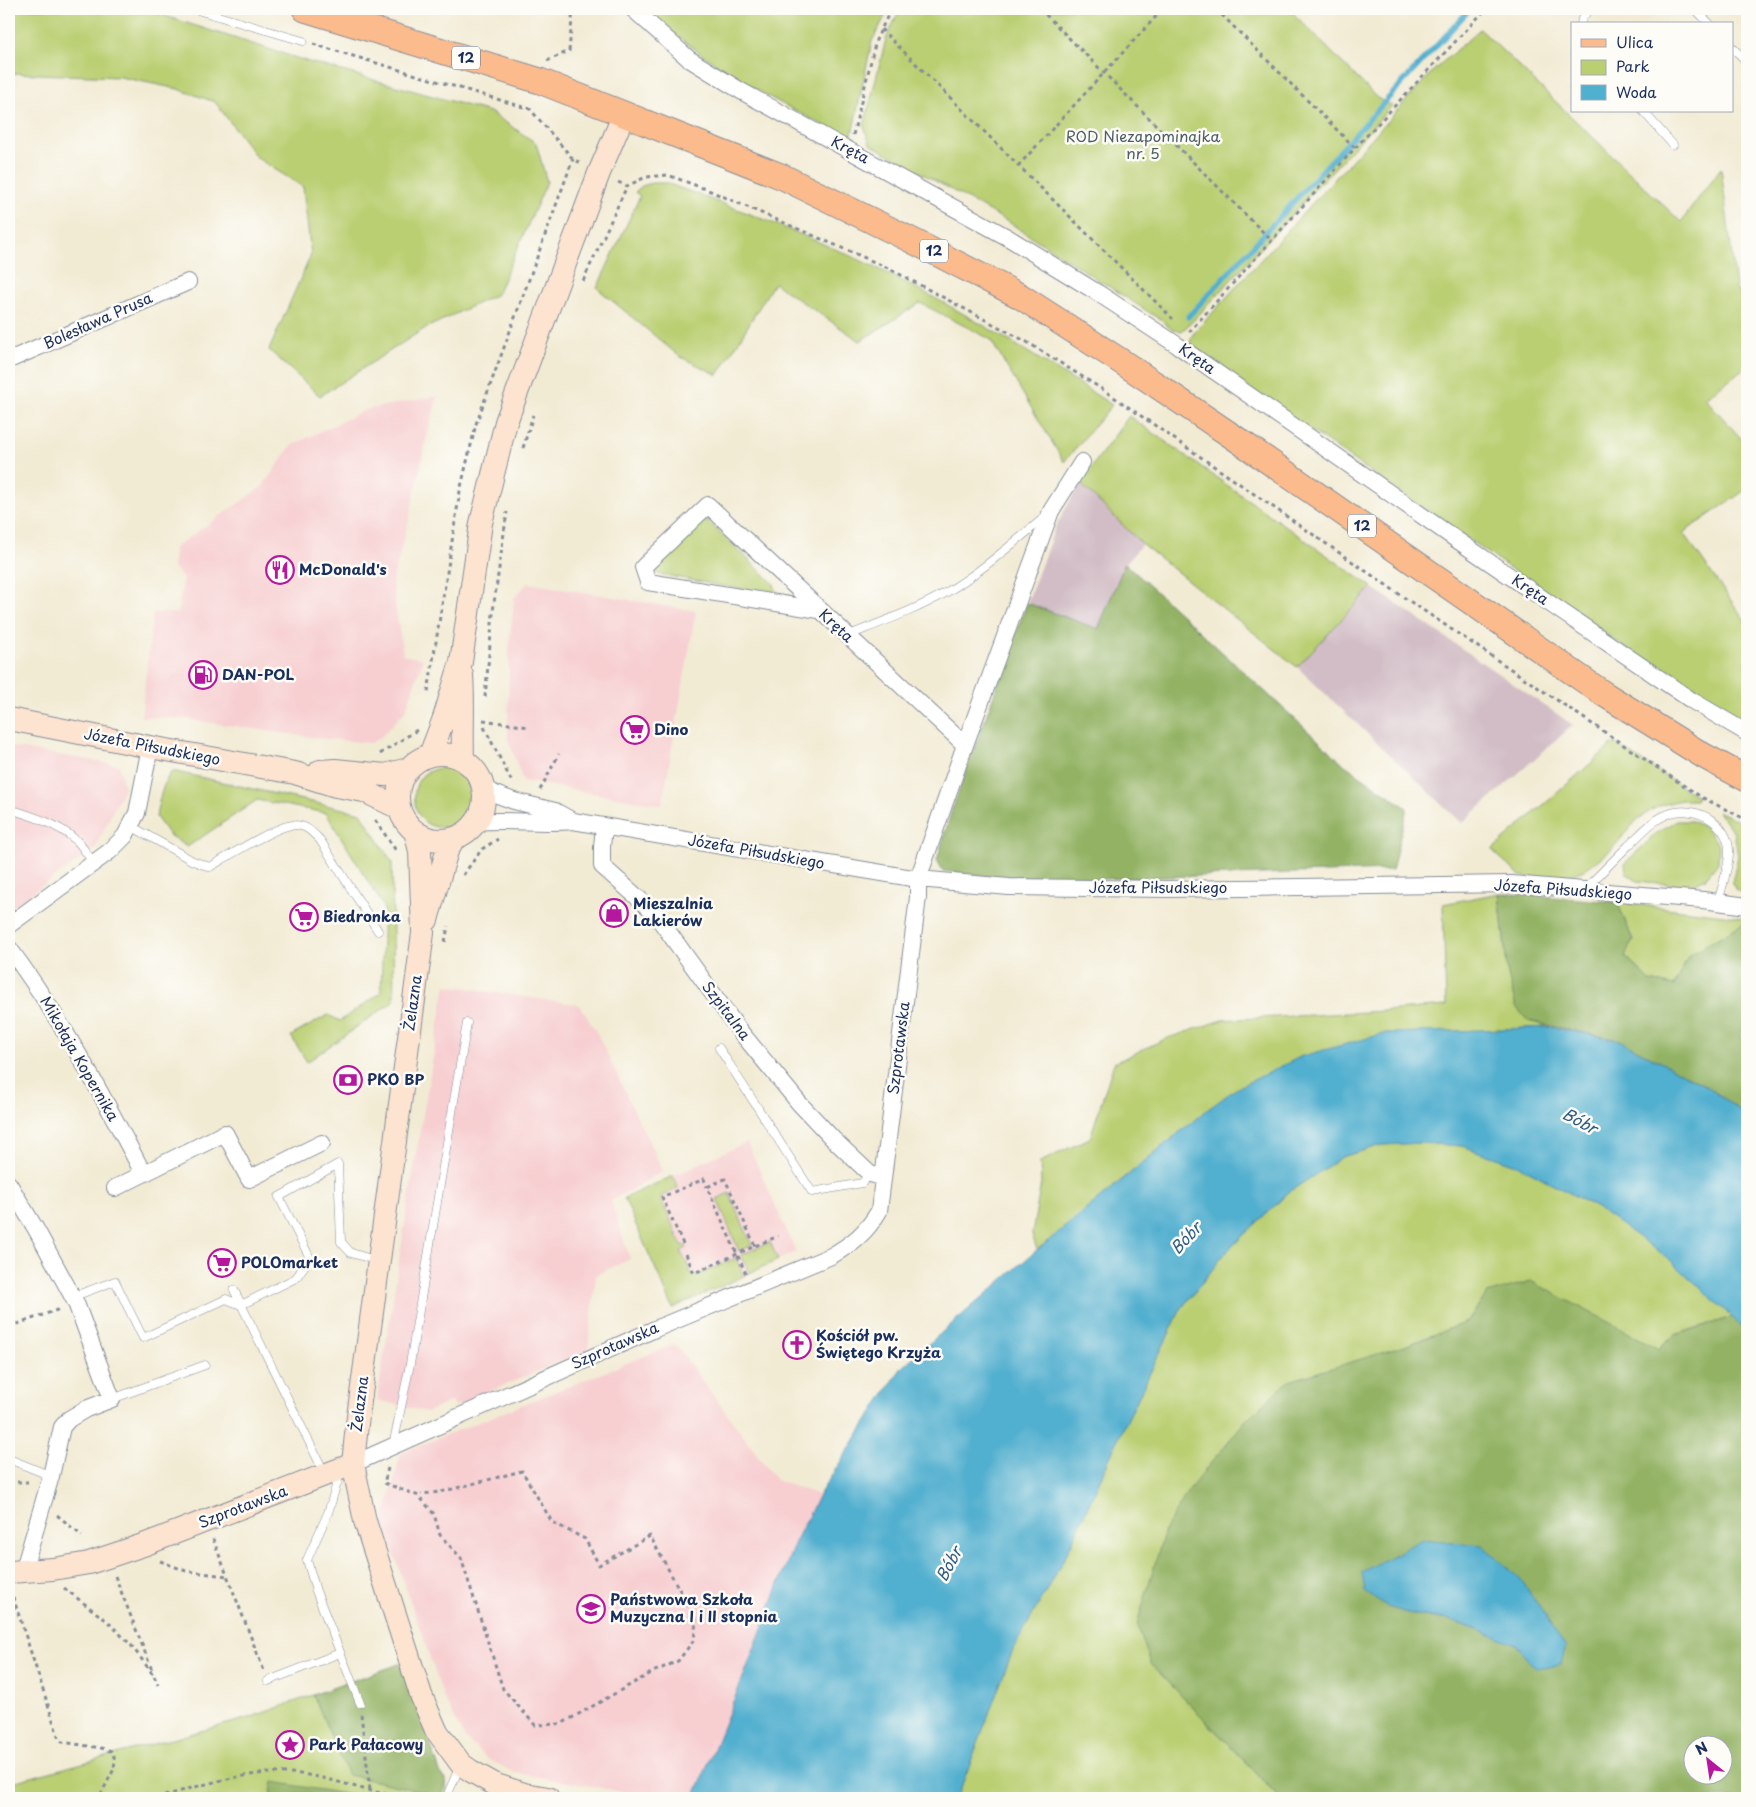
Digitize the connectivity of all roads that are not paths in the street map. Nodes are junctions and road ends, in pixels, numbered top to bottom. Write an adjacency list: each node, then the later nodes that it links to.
1 (194, 9): 8 (lane)
2 (305, 9): 12 (main road, 12)
3 (634, 9): 22 (street, Kręta)
4 (1589, 9): 6 (lane)
5 (1696, 9): 7 (lane)
6 (1581, 22)
7 (1708, 22)
8 (303, 41)
9 (1734, 49): 10 (lane)
10 (1747, 62)
11 (1644, 112): 13 (lane)
12 (624, 114): 20 (street); 29 (main road, 12)
13 (1673, 145)
14 (188, 282): 15 (street, Bolesława Prusa)
15 (9, 360)
16 (1082, 462): 17 (street)
17 (1051, 511): 19 (lane); 23 (street)
18 (819, 610): 18 (street, Kręta); 19 (street, Kręta)
19 (847, 636): 23 (street, Kręta)
20 (461, 662): 25 (street); 26 (street)
21 (9, 719): 24 (street, Józefa Piłsudskiego)
22 (1747, 733)
23 (965, 745): 40 (street)
24 (150, 748): 28 (street, Józefa Piłsudskiego); 35 (street)
25 (430, 755): 26 (street); 27 (street)
26 (463, 760): 30 (street)
27 (408, 769): 28 (street); 31 (street)
28 (295, 773): 31 (street)
29 (1747, 779)
30 (483, 787): 33 (street); 34 (street)
31 (400, 808): 37 (street)
32 (9, 810): 39 (lane)
33 (573, 821): 34 (street); 36 (street, Józefa Piłsudskiego)
34 (476, 822): 38 (street)
35 (131, 826): 39 (street); 45 (lane)
36 (604, 826): 40 (street, Józefa Piłsudskiego); 52 (street, Szpitalna)
37 (415, 831): 38 (street); 46 (street)
38 (454, 838): 46 (street)
39 (94, 863): 44 (street)
40 (918, 879): 41 (street, Józefa Piłsudskiego); 52 (street, Szprotawska)
41 (1584, 890): 42 (street, Józefa Piłsudskiego); 42 (lane)
42 (1718, 902): 43 (street, Józefa Piłsudskiego)
43 (1747, 906)
44 (9, 925)
45 (378, 931)
46 (423, 933): 55 (street, Żelazna)
47 (9, 948): 51 (street, Mikołaja Kopernika)
48 (467, 1023): 61 (lane)
49 (719, 1048): 52 (lane)
50 (322, 1143): 51 (street)
51 (143, 1173): 54 (street)
52 (877, 1175): 61 (street, Szprotawska)
53 (9, 1184): 57 (street)
54 (114, 1188)
55 (379, 1262): 58 (lane); 63 (street, Żelazna)
56 (234, 1290): 58 (lane)
57 (74, 1300): 58 (lane); 60 (street)
58 (241, 1305): 63 (lane)
59 (205, 1365): 60 (lane, Szprotawska)
60 (112, 1399): 64 (street, Szprotawska)
61 (393, 1446): 63 (street, Szprotawska)
62 (9, 1460): 64 (lane)
63 (340, 1470): 65 (street, Szprotawska); 66 (lane); 69 (street, Żelazna)
64 (51, 1476): 65 (street, Szprotawska)
65 (16, 1572)
66 (340, 1653): 67 (lane); 68 (lane)
67 (268, 1681)
68 (360, 1703)
69 (461, 1764): 70 (lane); 71 (street, Żelazna)
70 (446, 1798)
71 (548, 1798)

